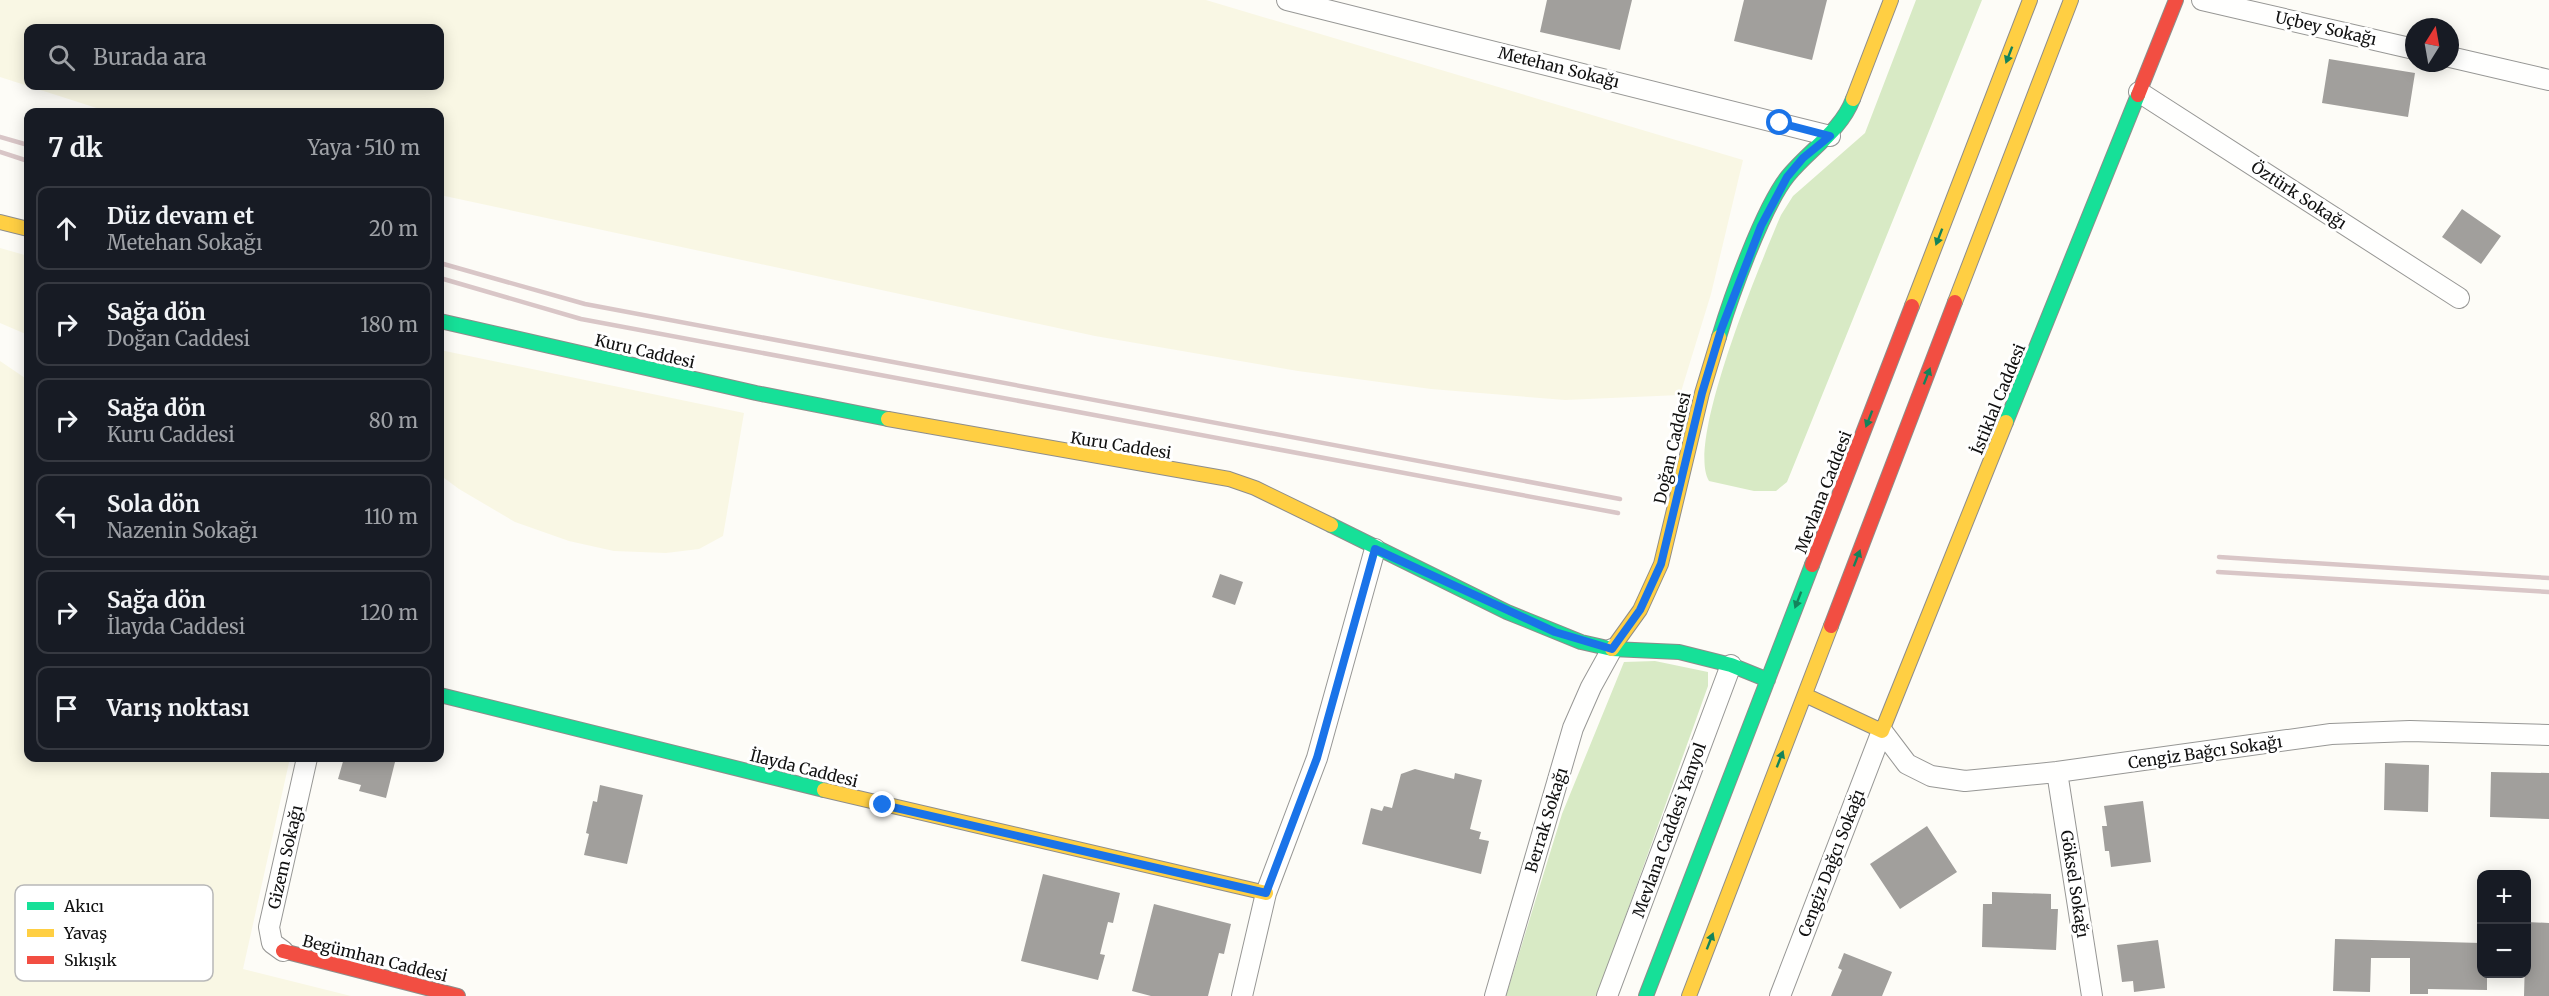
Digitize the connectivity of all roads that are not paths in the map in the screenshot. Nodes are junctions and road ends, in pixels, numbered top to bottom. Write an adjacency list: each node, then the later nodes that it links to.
1 (1287, 0): 11 (street, Metehan Sokağı)
2 (1891, 0): 11 (street, Doğan Caddesi)
3 (2030, 0): 19 (street, Mevlana Caddesi, one-way to 19)
4 (2071, 0): 20 (street, one-way to 4)
5 (2176, 0): 10 (street, İstiklal Caddesi)
6 (2202, 0): 7 (street, Uçbey Sokağı)
7 (2405, 47)
8 (2459, 59): 9 (street)
9 (2549, 80)
10 (2139, 92): 14 (street, Öztürk Sokağı); 22 (street, İstiklal Caddesi)
11 (1830, 136): 17 (street, Doğan Caddesi)
12 (0, 222): 13 (street)
13 (24, 228)
14 (2459, 298)
15 (444, 322): 16 (street, Kuru Caddesi)
16 (1375, 549): 17 (street, Kuru Caddesi); 26 (street)
17 (1612, 649): 18 (street, Kuru Caddesi); 30 (street, Berrak Sokağı)
18 (1731, 665): 19 (street, Kuru Caddesi); 31 (street, Mevlana Caddesi Yanyol)
19 (1768, 680): 32 (street, Mevlana Caddesi)
20 (1805, 695): 22 (street); 33 (street, one-way to 20)
21 (444, 696): 26 (street, İlayda Caddesi)
22 (1882, 731): 25 (street, Cengiz Bağcı Sokağı); 34 (street, Cengiz Dağcı Sokağı)
23 (2549, 735): 25 (street, Cengiz Bağcı Sokağı)
24 (306, 762): 27 (street, Gizem Sokağı)
25 (2057, 772): 35 (street, Göksel Sokağı)
26 (1266, 893): 29 (street)
27 (283, 951): 28 (street, Begümhan Caddesi)
28 (458, 996)
29 (1242, 996)
30 (1495, 996)
31 (1607, 996)
32 (1646, 996)
33 (1689, 996)
34 (1780, 996)
35 (2092, 996)

